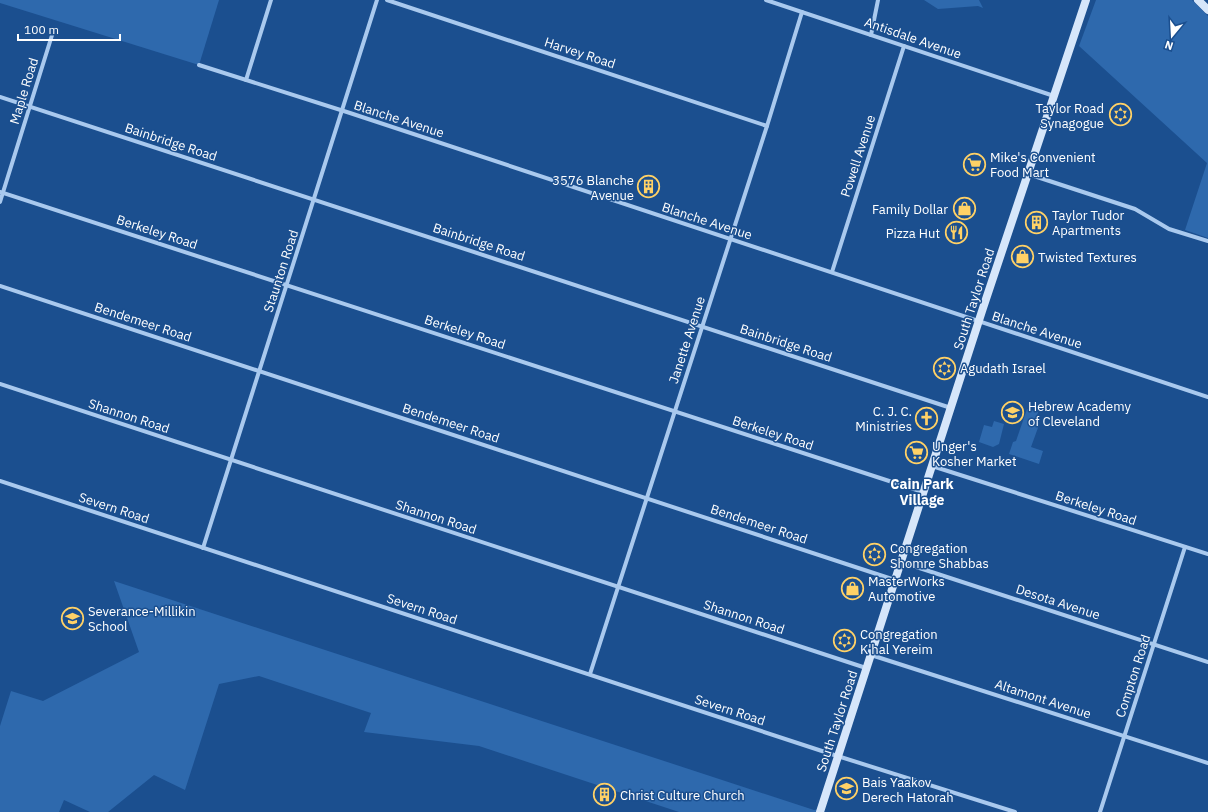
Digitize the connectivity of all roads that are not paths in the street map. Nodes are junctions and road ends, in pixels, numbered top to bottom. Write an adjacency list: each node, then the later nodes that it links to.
1 (271, 0): 14 (street)
2 (377, 0): 18 (street, Staunton Road)
3 (387, 0): 19 (street, Harvey Road)
4 (766, 0): 9 (street, Antisdale Avenue)
5 (878, 0): 11 (street)
6 (1086, 0): 15 (main road, South Taylor Road)
7 (1198, 0): 8 (main road)
8 (1208, 10)
9 (802, 12): 11 (street, Antisdale Avenue); 19 (street, Janette Avenue)
10 (53, 32): 17 (street, Maple Road)
11 (871, 35): 12 (street, Antisdale Avenue)
12 (904, 46): 15 (street, Antisdale Avenue); 26 (street, Powell Avenue)
13 (199, 65): 14 (street, Blanche Avenue)
14 (246, 80): 18 (street, Blanche Avenue)
15 (1054, 96): 20 (main road, South Taylor Road)
16 (0, 97): 17 (street, Bainbridge Road)
17 (30, 106): 21 (street, Maple Road); 22 (street, Bainbridge Road)
18 (342, 110): 22 (street, Staunton Road); 24 (street, Blanche Avenue)
19 (767, 126): 24 (street, Janette Avenue)
20 (1028, 174): 25 (street); 29 (main road, South Taylor Road)
21 (2, 192): 23 (street, Maple Road); 27 (street, Berkeley Road)
22 (314, 199): 27 (street, Staunton Road); 30 (street, Bainbridge Road)
23 (0, 202)
24 (730, 239): 26 (street, Blanche Avenue); 30 (street, Janette Avenue)
25 (1208, 241)
26 (832, 272): 29 (street, Blanche Avenue)
27 (287, 285): 31 (street, Staunton Road); 35 (street, Berkeley Road)
28 (0, 286): 31 (street, Bendemeer Road)
29 (979, 322): 33 (street, Blanche Avenue); 34 (main road, South Taylor Road)
30 (703, 326): 34 (street, Bainbridge Road); 35 (street, Janette Avenue)
31 (259, 370): 36 (street, Staunton Road); 40 (street, Bendemeer Road)
32 (0, 384): 36 (street, Shannon Road)
33 (1208, 397)
34 (950, 408): 37 (main road, South Taylor Road)
35 (675, 411): 39 (street, Berkeley Road); 40 (street, Janette Avenue)
36 (231, 460): 42 (street, Staunton Road); 46 (street, Shannon Road)
37 (932, 466): 39 (main road, South Taylor Road); 41 (street, Berkeley Road)
38 (0, 482): 42 (street, Severn Road)
39 (923, 492): 44 (main road, South Taylor Road)
40 (647, 498): 45 (street, Bendemeer Road); 46 (street, Janette Avenue)
41 (1185, 546): 43 (street, Berkeley Road); 47 (street, Compton Road)
42 (203, 548): 51 (street, Severn Road)
43 (1208, 554)
44 (901, 562): 45 (main road, South Taylor Road); 47 (street, Desota Avenue)
45 (895, 580): 48 (main road, South Taylor Road)
46 (618, 587): 50 (street, Shannon Road); 51 (street, Janette Avenue)
47 (1153, 644): 49 (street, Desota Avenue); 52 (street, Compton Road)
48 (871, 655): 50 (main road, South Taylor Road); 52 (street, Altamont Avenue)
49 (1208, 662)
50 (867, 668): 53 (main road, South Taylor Road)
51 (590, 674): 53 (street, Severn Road)
52 (1124, 736): 54 (street, Altamont Avenue); 57 (street, Compton Road)
53 (838, 755): 55 (main road, South Taylor Road); 56 (street, Severn Road)
54 (1208, 763)
55 (820, 812)
56 (1015, 812)
57 (1100, 812)

